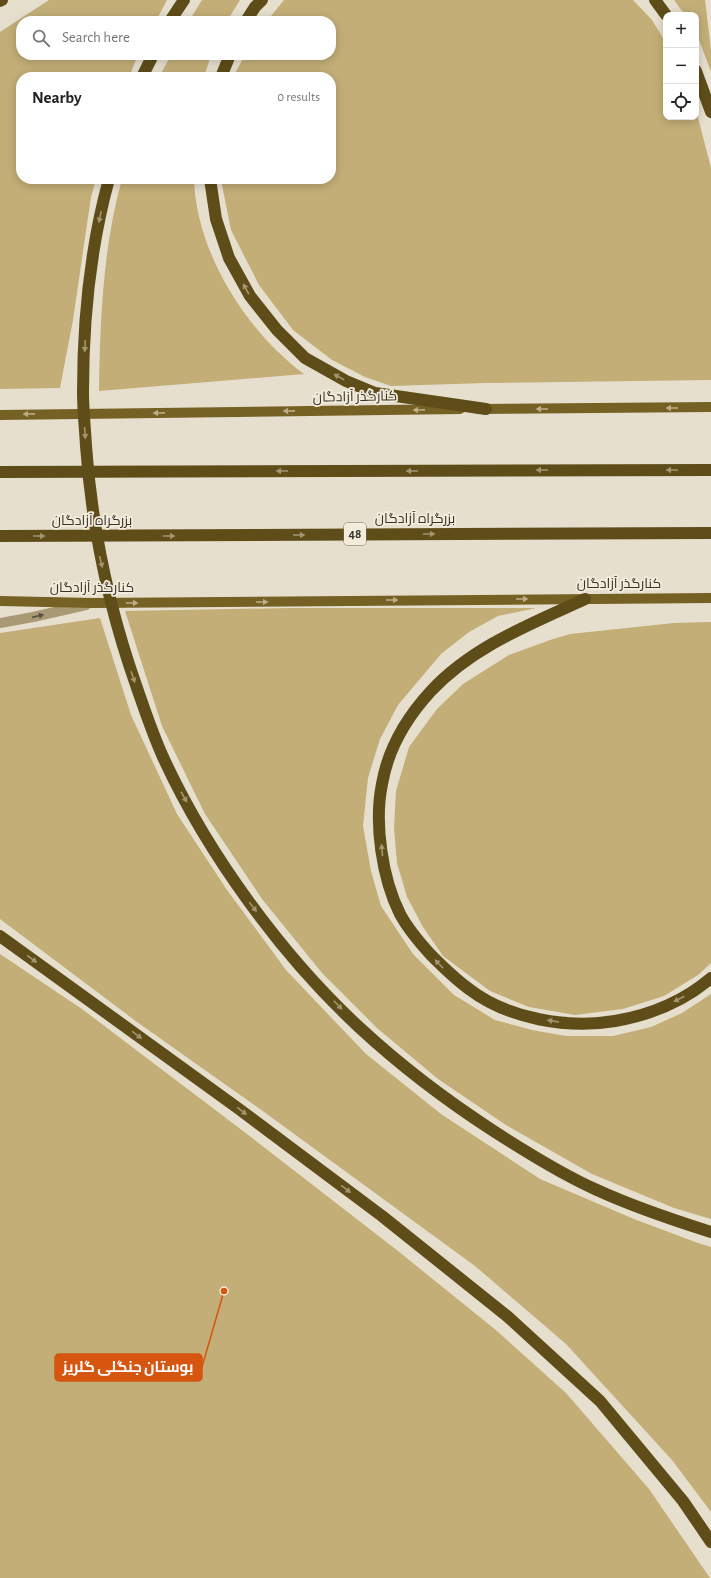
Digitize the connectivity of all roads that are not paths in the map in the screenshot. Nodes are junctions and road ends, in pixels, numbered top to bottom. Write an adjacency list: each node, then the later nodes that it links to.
1 (184, 0): 5 (highway)
2 (262, 0): 6 (highway)
3 (655, 0): 4 (highway)
4 (664, 12)
5 (173, 16)
6 (250, 16)
7 (150, 60): 9 (highway)
8 (228, 60): 10 (highway)
9 (144, 72)
10 (223, 72)
11 (699, 79): 12 (highway)
12 (711, 112)
13 (108, 184): 29 (highway, one-way to 29)
14 (211, 184): 16 (highway, one-way to 14)
15 (711, 407): 16 (main road, کنارگذر آزادگان, one-way to 16)
16 (486, 409): 17 (main road, کنارگذر آزادگان, one-way to 17)
17 (0, 415)
18 (711, 470): 19 (highway, one-way to 19)
19 (0, 472)
20 (711, 533): 21 (highway, بزرگراه آزادگان / 48, one-way to 20)
21 (0, 536)
22 (711, 598): 23 (main road, کنارگذر آزادگان)
23 (585, 599): 25 (main road, کنارگذر آزادگان, one-way to 23); 28 (highway, one-way to 23)
24 (0, 601): 25 (main road, کنارگذر آزادگان)
25 (93, 603): 26 (street, one-way to 25)
26 (0, 623)
27 (0, 936): 30 (highway, one-way to 30)
28 (711, 978)
29 (711, 1232)
30 (711, 1542)

